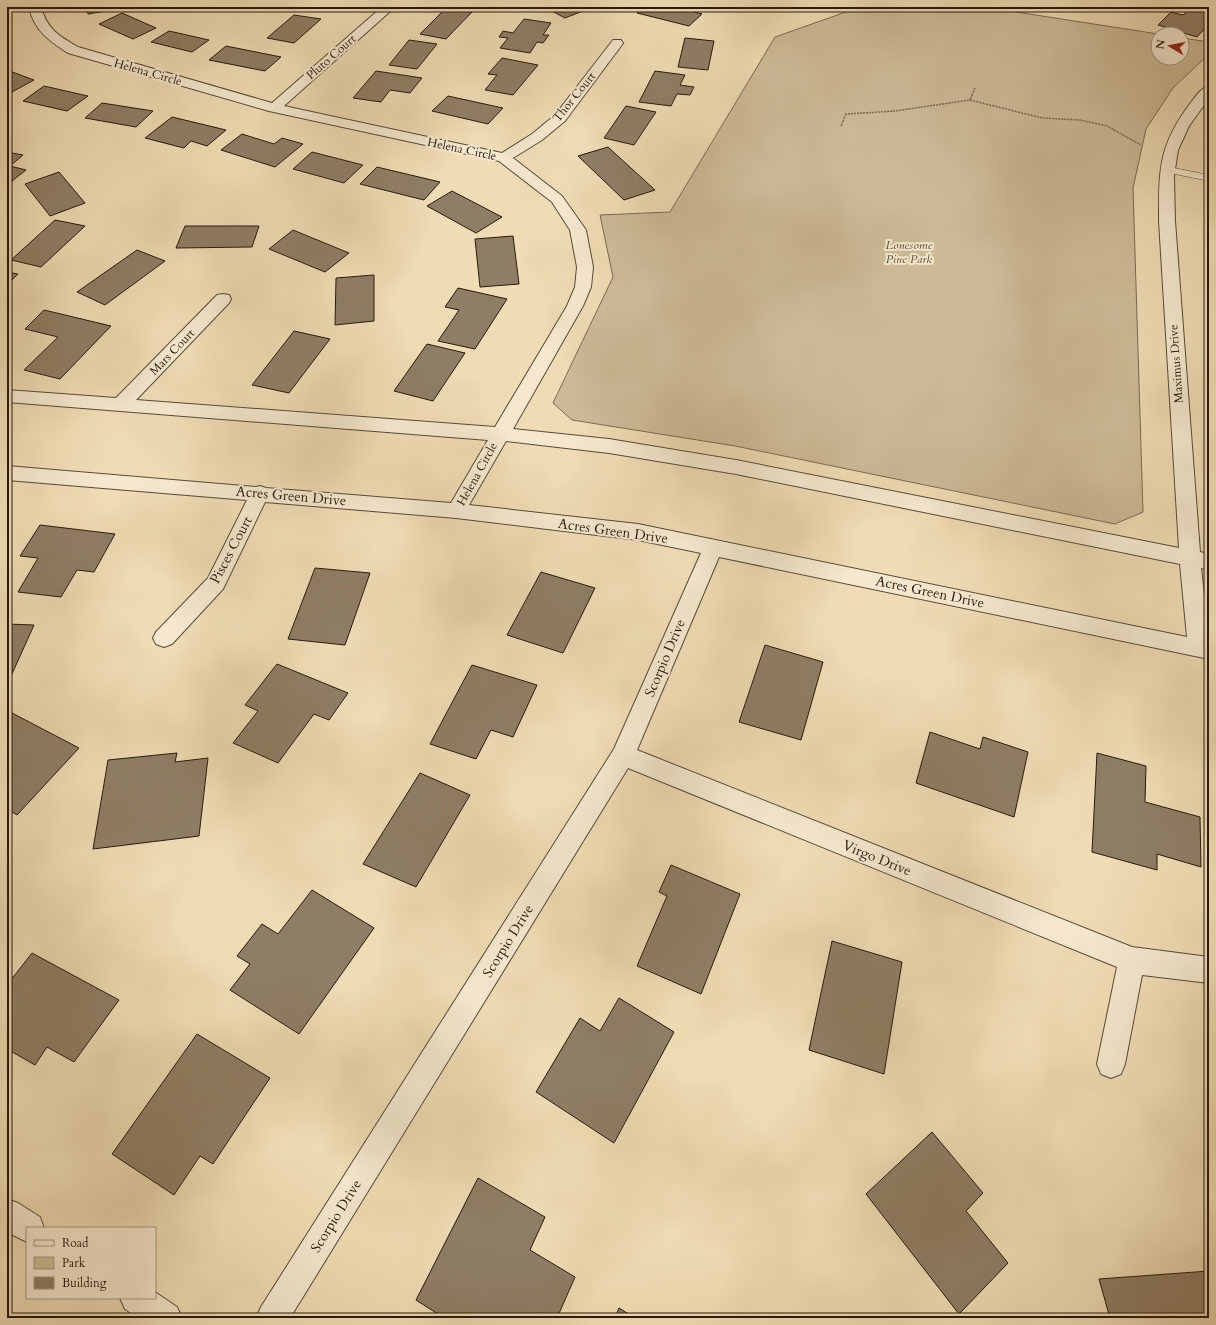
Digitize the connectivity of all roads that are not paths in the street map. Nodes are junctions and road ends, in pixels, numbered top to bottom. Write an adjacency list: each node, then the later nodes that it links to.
1 (35, 7): 5 (street, Helena Circle)
2 (389, 7): 5 (street, Pluto Court)
3 (617, 42): 6 (street, Thor Court)
4 (1209, 90): 7 (street, Maximus Drive)
5 (274, 108): 6 (street, Helena Circle)
6 (504, 158): 12 (street, Helena Circle)
7 (1169, 170): 8 (lane); 17 (street, Maximus Drive)
8 (1209, 178)
9 (223, 299): 11 (street, Mars Court)
10 (7, 396): 11 (street)
11 (120, 405): 12 (street)
12 (500, 434): 15 (street, Helena Circle); 17 (street)
13 (7, 473): 14 (street, Acres Green Drive)
14 (260, 493): 15 (street, Acres Green Drive); 19 (street, Pisces Court)
15 (456, 511): 16 (street, Acres Green Drive)
16 (713, 548): 20 (street, Acres Green Drive); 21 (street, Scorpio Drive)
17 (1190, 558): 18 (street); 20 (street, Maximus Drive)
18 (1209, 562)
19 (164, 638)
20 (1204, 649)
21 (623, 755): 22 (street, Virgo Drive); 29 (street, Scorpio Drive)
22 (1132, 960): 23 (street, Virgo Drive); 24 (street)
23 (1209, 970)
24 (1111, 1064)
25 (7, 1214): 26 (street)
26 (26, 1227)
27 (138, 1299): 28 (street)
28 (166, 1318)
29 (272, 1318)

